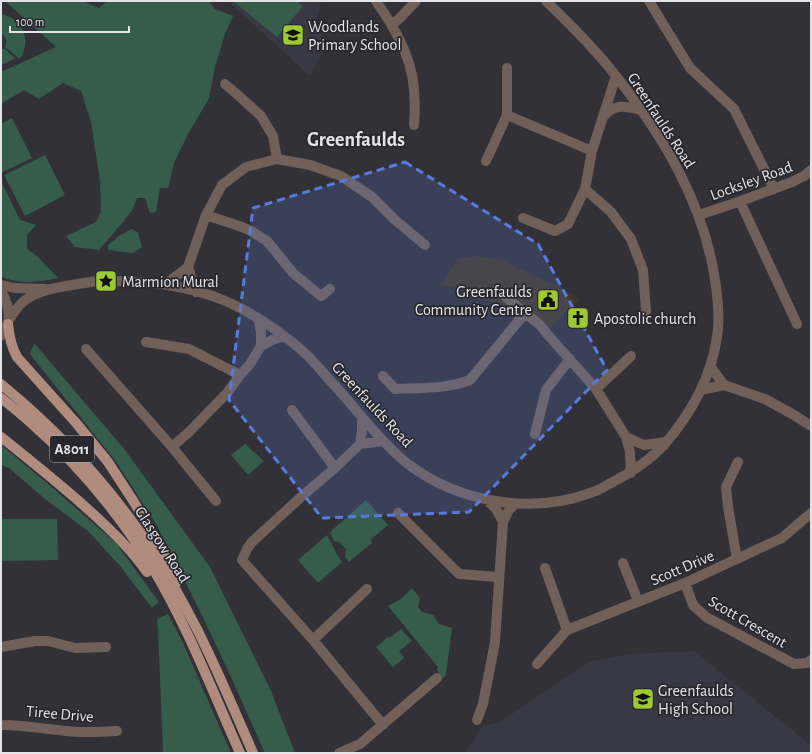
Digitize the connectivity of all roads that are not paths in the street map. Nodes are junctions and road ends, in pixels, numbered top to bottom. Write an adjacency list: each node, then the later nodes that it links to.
1 (376, 1): 5 (street)
2 (416, 1): 5 (street)
3 (546, 1): 7 (street, Greenfaulds Road)
4 (649, 1): 18 (street)
5 (392, 25): 12 (street)
6 (507, 68): 10 (street)
7 (616, 76): 9 (street, Greenfaulds Road); 11 (street)
8 (225, 84): 14 (street)
9 (641, 110): 11 (street); 21 (street, Greenfaulds Road)
10 (507, 115): 13 (street); 15 (street)
11 (603, 117): 13 (street)
12 (414, 125)
13 (592, 151): 17 (street)
14 (277, 159): 20 (street); 23 (street)
15 (486, 161)
16 (809, 176): 18 (street, Locksley Road)
17 (585, 189): 22 (street); 32 (street)
18 (774, 189): 19 (street, Locksley Road)
19 (741, 201): 21 (street, Locksley Road); 36 (street)
20 (206, 215): 24 (street); 28 (street)
21 (699, 215): 44 (street, Greenfaulds Road)
22 (523, 218)
23 (425, 245)
24 (188, 267): 25 (street); 30 (street)
25 (166, 284): 27 (street, Greenfaulds Road); 30 (street, Greenfaulds Road)
26 (1, 285): 27 (street, Greenfaulds Road)
27 (51, 289): 35 (street, Greenfaulds Road)
28 (330, 289)
29 (1, 291): 35 (street)
30 (196, 292): 34 (street, Greenfaulds Road)
31 (500, 292): 33 (street)
32 (646, 311)
33 (524, 313): 43 (street); 46 (street)
34 (258, 318): 38 (street, Greenfaulds Road); 40 (street)
35 (8, 322): 37 (street, Greenfaulds Road); 83 (main road)
36 (797, 324)
37 (1, 336)
38 (284, 336): 40 (street); 53 (street, Greenfaulds Road)
39 (146, 342): 45 (street)
40 (261, 346): 45 (street)
41 (86, 349): 61 (street)
42 (631, 356): 49 (street)
43 (570, 359): 49 (street); 55 (street)
44 (710, 366): 48 (street); 50 (street, Greenfaulds Road)
45 (240, 375): 61 (street)
46 (383, 376)
47 (1, 384): 83 (main road, Glasgow Road / A8011)
48 (724, 386): 50 (street); 54 (street)
49 (596, 389): 57 (street)
50 (701, 390): 59 (street, Greenfaulds Road)
51 (1, 398): 78 (main road, Glasgow Road / A8011)
52 (292, 410): 63 (street)
53 (362, 417): 58 (street, Greenfaulds Road); 60 (street)
54 (811, 426)
55 (535, 434)
56 (1, 437): 78 (main road)
57 (626, 437): 59 (street); 64 (street)
58 (383, 441): 60 (street); 65 (street, Greenfaulds Road)
59 (666, 442): 64 (street, Greenfaulds Road)
60 (360, 444): 63 (street)
61 (172, 446): 66 (street)
62 (738, 462): 71 (street, Scott Drive)
63 (335, 468): 80 (street)
64 (631, 473): 67 (street, Greenfaulds Road)
65 (487, 500): 67 (street, Greenfaulds Road); 70 (street)
66 (216, 501)
67 (515, 504): 70 (street)
68 (398, 513): 74 (street)
69 (811, 513): 71 (street, Scott Drive)
70 (503, 522): 74 (street)
71 (737, 559): 75 (street, Scott Drive)
72 (623, 563): 77 (street, Scott Drive)
73 (545, 568): 79 (street)
74 (498, 577): 87 (street)
75 (684, 583): 77 (street, Scott Drive); 84 (street, Scott Crescent)
76 (367, 589): 80 (street)
77 (638, 601): 79 (street, Scott Drive)
78 (176, 610): 91 (main road, Glasgow Road / A8011)
79 (566, 630): 85 (street, Scott Drive)
80 (313, 640): 89 (street)
81 (106, 647): 82 (street)
82 (1, 648)
83 (210, 655): 92 (main road, Glasgow Road / A8011)
84 (811, 660)
85 (537, 664)
86 (437, 678): 89 (street)
87 (476, 720)
88 (1, 725): 90 (street, Tiree Drive)
89 (383, 725): 93 (street)
90 (117, 731)
91 (240, 753)
92 (253, 753)
93 (339, 753)

